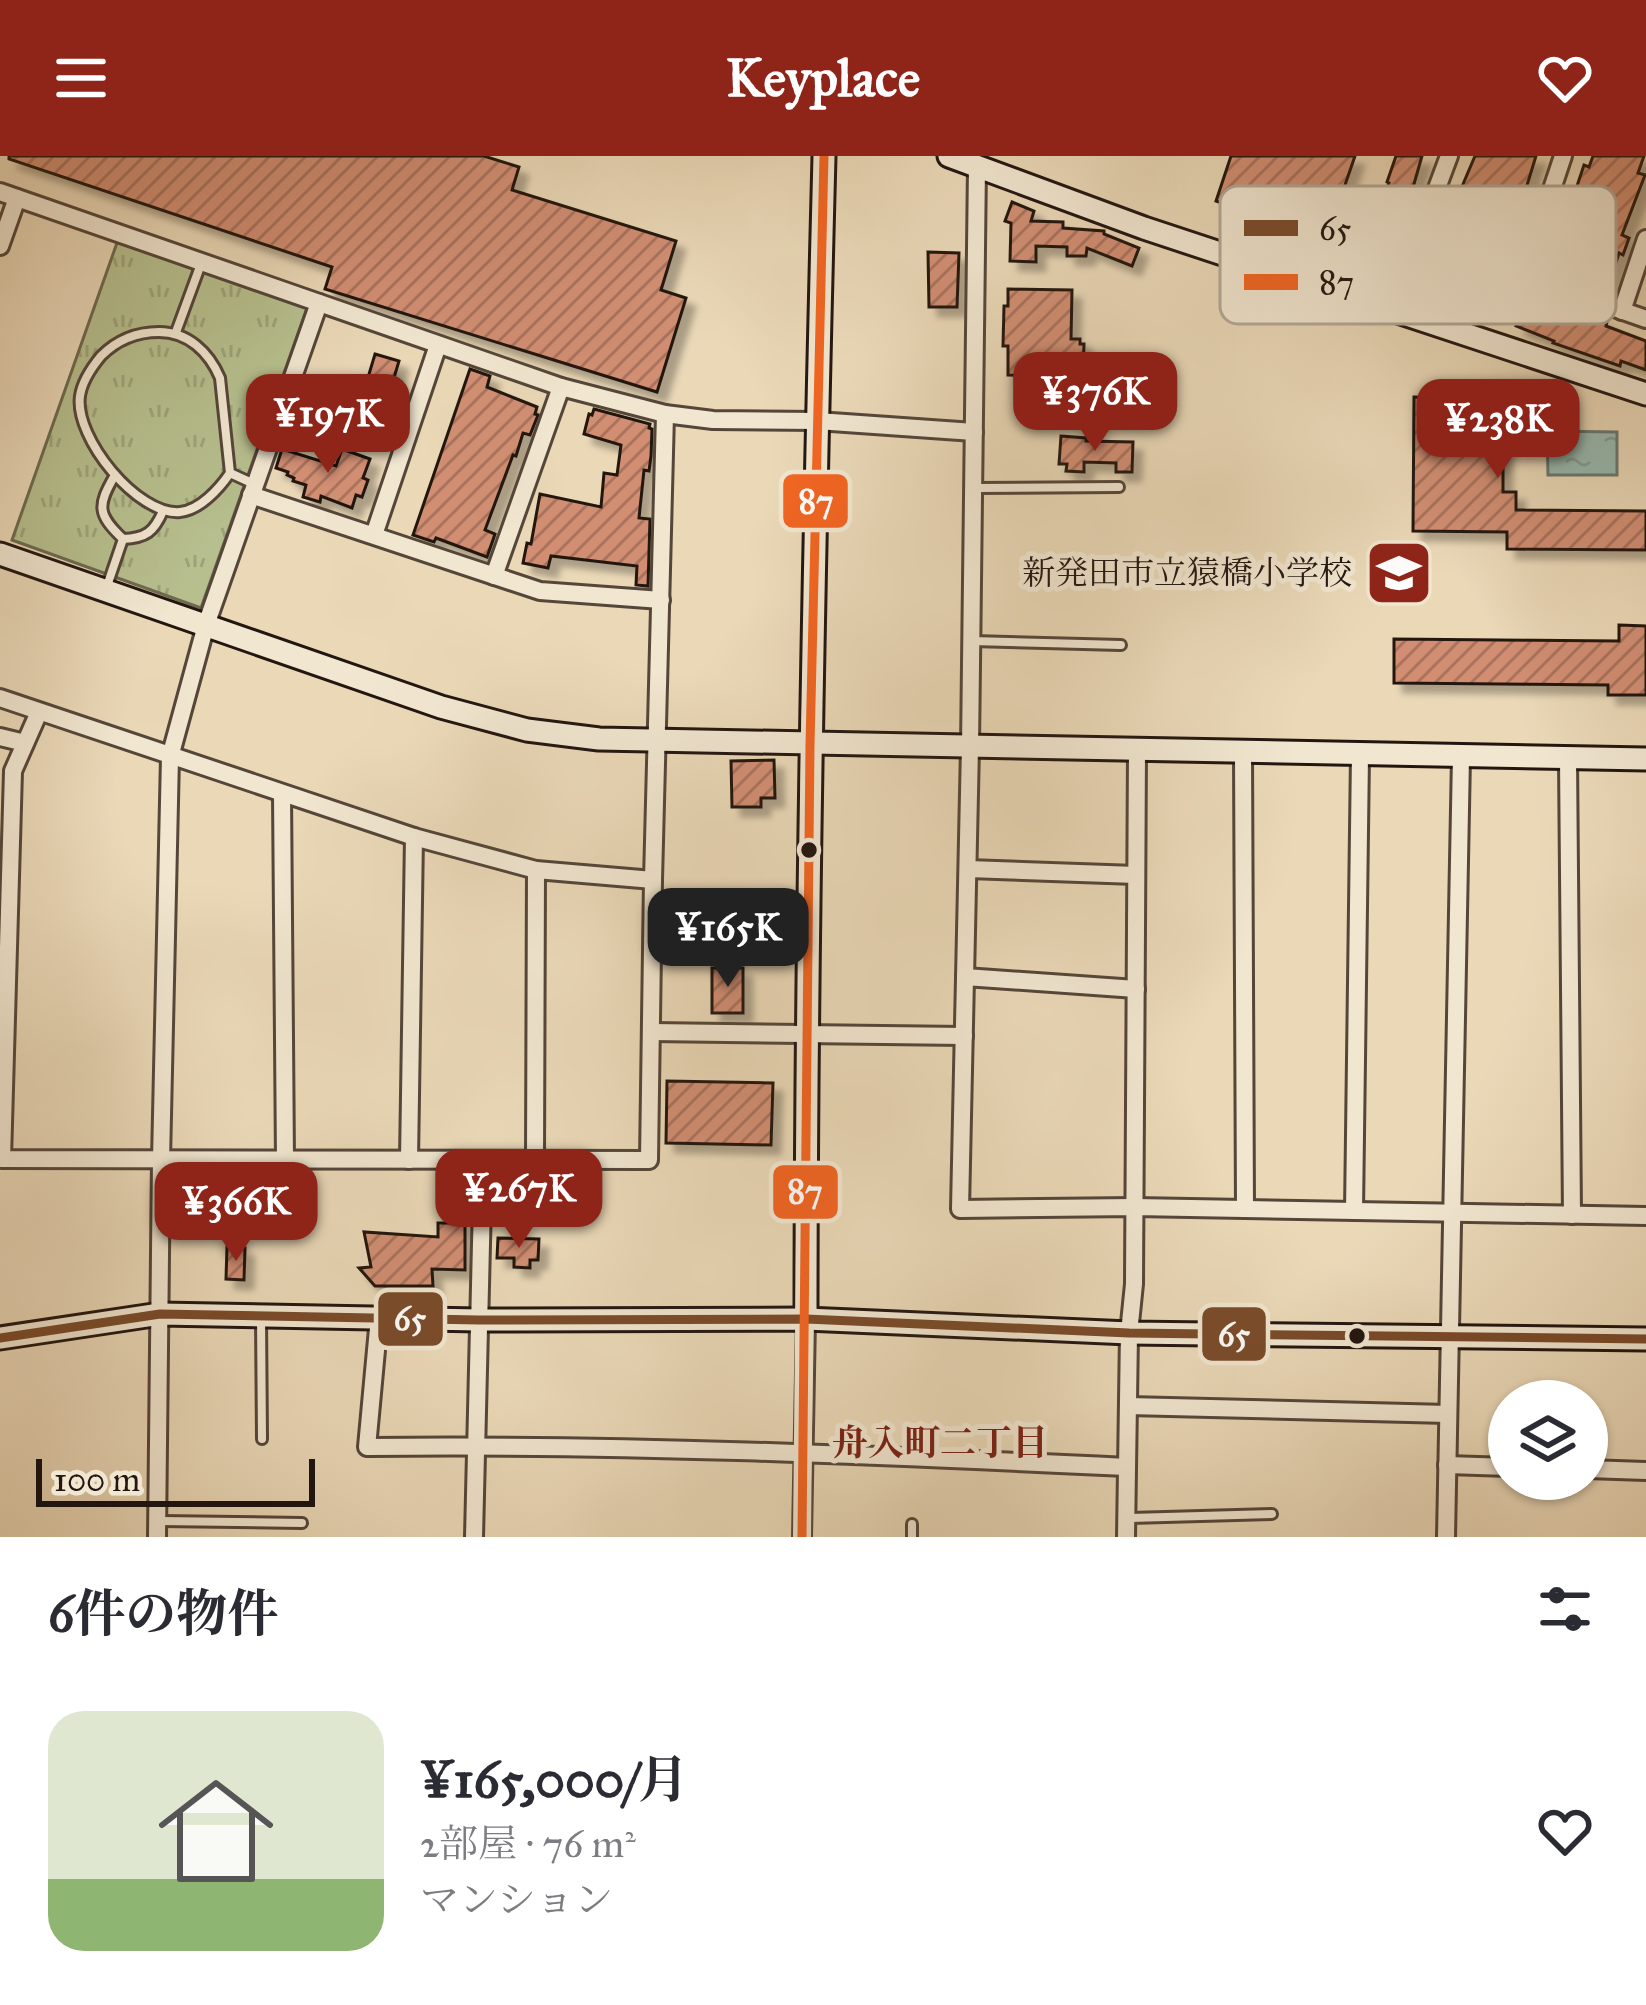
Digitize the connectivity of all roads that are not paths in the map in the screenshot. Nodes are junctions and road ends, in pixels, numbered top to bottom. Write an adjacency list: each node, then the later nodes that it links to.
1 (824, 156): 23 (street)
2 (950, 156): 5 (street)
3 (1449, 156): 6 (street)
4 (1563, 156): 7 (street)
5 (976, 166): 11 (street); 24 (street)
6 (1438, 186)
7 (1553, 186)
8 (8, 195): 10 (street); 12 (street)
9 (1646, 239): 15 (street)
10 (0, 245)
11 (1220, 253)
12 (202, 263): 13 (street); 18 (lane)
13 (319, 303): 19 (street); 29 (street)
14 (1616, 309): 15 (street)
15 (1622, 311): 16 (street)
16 (1646, 319)
17 (1434, 324): 21 (street)
18 (176, 332): 25 (lane); 26 (lane)
19 (438, 345): 20 (street); 31 (street)
20 (561, 387): 22 (street); 34 (street)
21 (1646, 394)
22 (665, 415): 23 (street); 36 (street)
23 (817, 422): 24 (street); 45 (street)
24 (974, 432): 28 (street)
25 (230, 473): 29 (lane); 30 (lane)
26 (115, 475): 30 (lane); 32 (lane)
27 (1119, 487): 28 (lane)
28 (973, 488): 38 (street)
29 (253, 490): 31 (street); 37 (street)
30 (163, 511): 32 (lane)
31 (374, 536): 34 (street)
32 (123, 539): 35 (lane)
33 (0, 554): 35 (street)
34 (494, 576): 36 (street)
35 (106, 590): 37 (street)
36 (661, 600): 43 (street)
37 (206, 626): 43 (street); 50 (street)
38 (972, 641): 39 (lane); 46 (street)
39 (1121, 645)
40 (0, 698): 41 (street)
41 (39, 712): 44 (street); 50 (street)
42 (0, 737): 44 (street)
43 (658, 741): 45 (street); 59 (street)
44 (26, 743): 65 (street)
45 (810, 745): 46 (street); 63 (street)
46 (970, 747): 47 (street); 56 (street)
47 (1137, 751): 48 (street); 58 (street)
48 (1243, 753): 49 (street); 71 (street)
49 (1360, 754): 51 (street); 72 (street)
50 (170, 757): 54 (street); 65 (street)
51 (1461, 757): 52 (street); 73 (street)
52 (1568, 758): 53 (street); 74 (street)
53 (1646, 759)
54 (282, 794): 55 (street); 66 (street)
55 (414, 837): 57 (street); 67 (street)
56 (968, 869): 58 (street); 60 (street)
57 (536, 870): 59 (street); 69 (street)
58 (1136, 875): 61 (street)
59 (652, 880): 62 (street)
60 (965, 977): 61 (street); 64 (street)
61 (1136, 988): 70 (street)
62 (651, 1032): 63 (street); 69 (street)
63 (806, 1034): 64 (street); 79 (street)
64 (964, 1036): 70 (street)
65 (161, 1160): 66 (street); 76 (street)
66 (285, 1160): 67 (street)
67 (409, 1160): 68 (street)
68 (483, 1160): 69 (street); 80 (street)
69 (535, 1160)
70 (1135, 1207): 71 (street); 81 (street)
71 (1245, 1209): 72 (street)
72 (1354, 1211): 73 (street)
73 (1452, 1214): 74 (street); 82 (street)
74 (1571, 1215): 75 (street)
75 (1646, 1216)
76 (160, 1314): 77 (street); 83 (street); 99 (street)
77 (261, 1316): 78 (street); 87 (lane)
78 (379, 1318): 80 (street); 88 (street)
79 (806, 1319): 80 (street); 81 (street); 89 (street)
80 (479, 1320): 88 (street)
81 (1130, 1333): 82 (street); 85 (street)
82 (1449, 1336): 84 (street); 86 (street)
83 (0, 1338)
84 (1646, 1340)
85 (1128, 1406): 86 (street); 92 (street)
86 (1448, 1414): 90 (street)
87 (262, 1439)
88 (476, 1446): 89 (street); 100 (street)
89 (804, 1451): 92 (street); 101 (street)
90 (1447, 1465): 91 (street); 103 (street)
91 (1488, 1466)
92 (1127, 1467): 98 (street)
93 (1608, 1470): 94 (street)
94 (1646, 1471)
95 (1272, 1514): 98 (lane)
96 (302, 1523): 99 (lane)
97 (912, 1525): 102 (lane)
98 (1126, 1527)
99 (157, 1529)
100 (474, 1537)
101 (802, 1537)
102 (912, 1537)
103 (1446, 1537)

